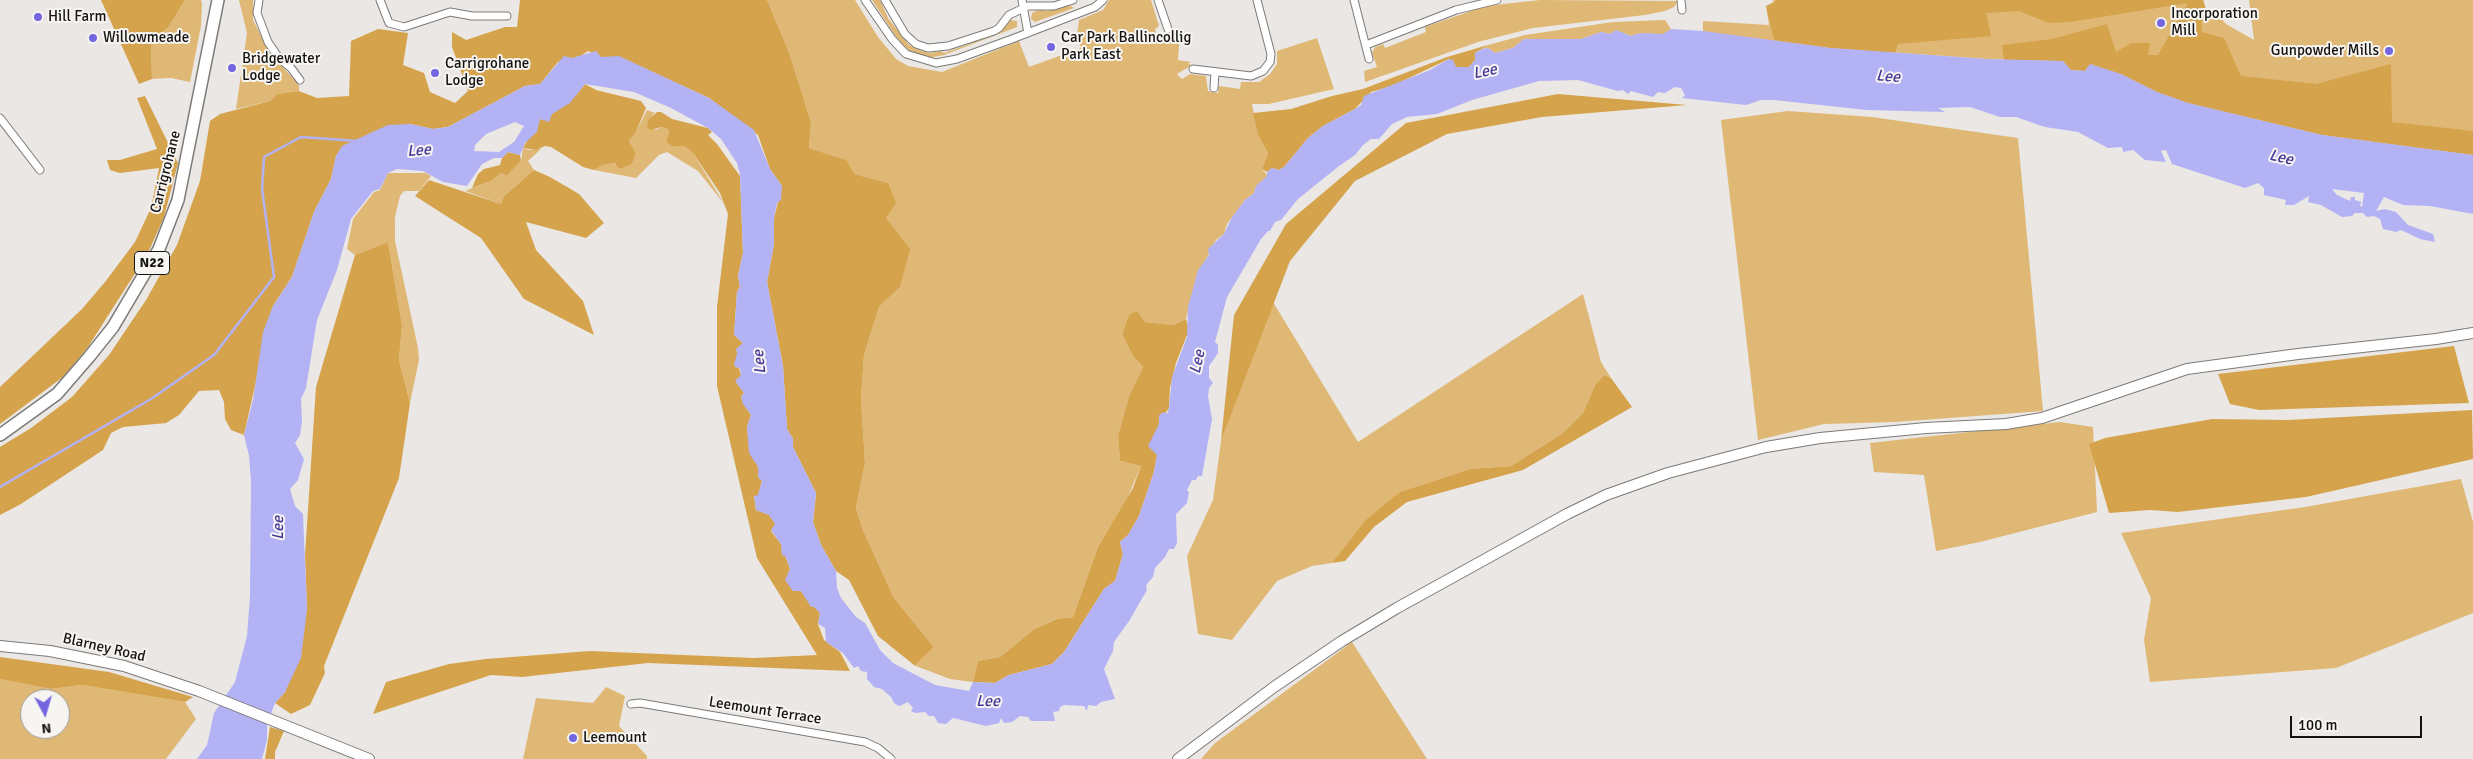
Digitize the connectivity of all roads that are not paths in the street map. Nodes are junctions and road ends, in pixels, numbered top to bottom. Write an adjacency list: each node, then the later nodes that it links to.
1 (260, 0): 23 (street)
2 (380, 0): 16 (street)
3 (865, 0): 18 (street)
4 (885, 0): 14 (street)
5 (1022, 0): 14 (street)
6 (1073, 0): 14 (street)
7 (1103, 0): 18 (street)
8 (1158, 0): 17 (street)
9 (1257, 0): 22 (street)
10 (1354, 0): 19 (street)
11 (1497, 0): 19 (street)
12 (1681, 0): 15 (street)
13 (217, 2): 28 (highway, Carrigrohane / N22)
14 (1022, 8): 18 (street)
15 (1682, 10)
16 (507, 16)
17 (1168, 29)
18 (1028, 33)
19 (1366, 45): 20 (street)
20 (1369, 60)
21 (1193, 69): 22 (street)
22 (1215, 72): 24 (street)
23 (300, 80)
24 (1214, 88)
25 (0, 118): 26 (street)
26 (40, 170)
27 (2473, 333): 33 (main road)
28 (0, 435)
29 (0, 646): 31 (main road, Blarney Road)
30 (631, 704): 32 (street, Leemount Terrace)
31 (369, 759)
32 (891, 759)
33 (1178, 759)

